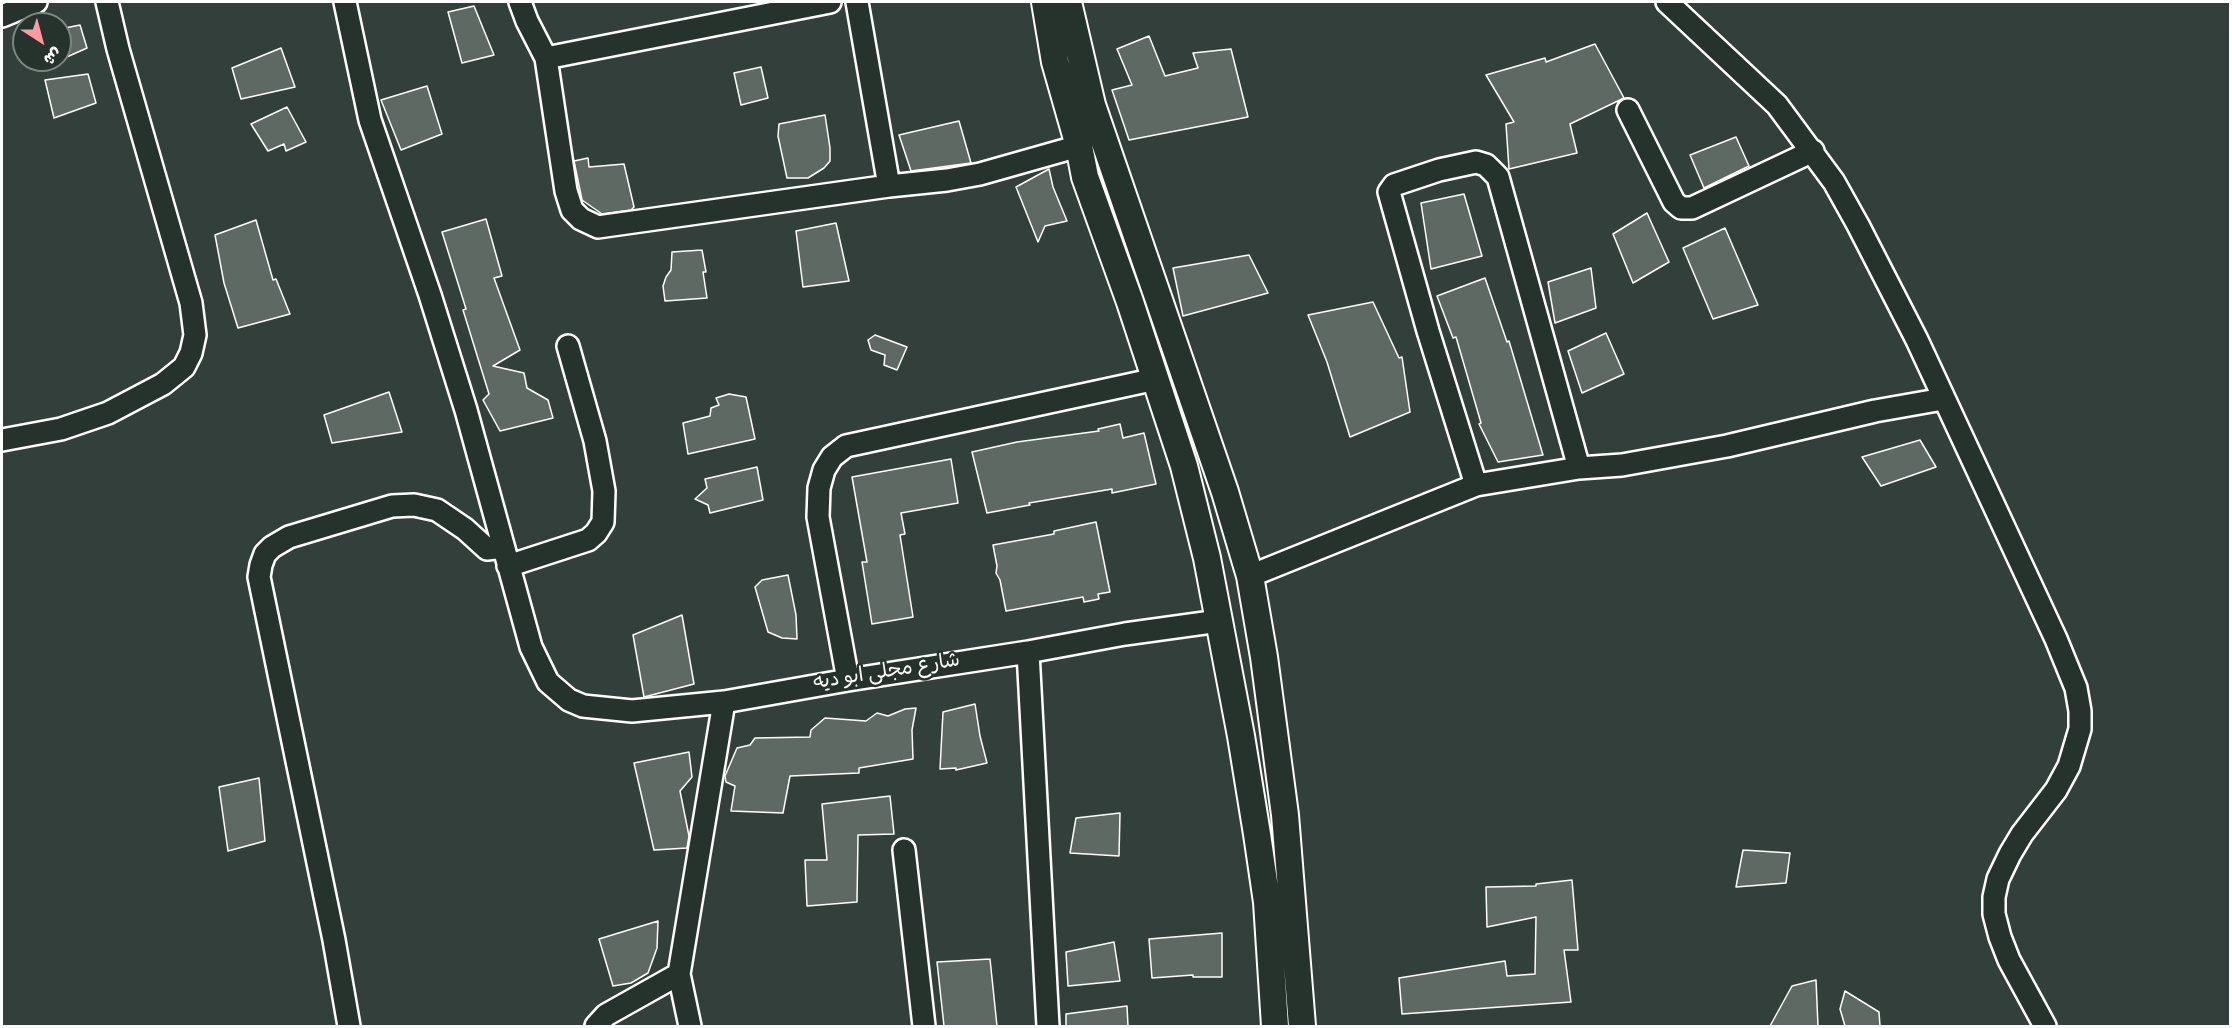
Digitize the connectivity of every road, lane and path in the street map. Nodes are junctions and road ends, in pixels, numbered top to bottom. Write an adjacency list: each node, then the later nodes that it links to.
1 (36, 2): 10 (street)
2 (107, 2): 19 (street)
3 (345, 2): 22 (street)
4 (520, 2): 11 (street)
5 (830, 2): 11 (street)
6 (857, 2): 15 (street)
7 (1045, 2): 13 (main road)
8 (1068, 2): 23 (main road)
9 (1667, 2): 14 (street)
10 (2, 16)
11 (546, 58): 15 (street)
12 (1628, 110): 14 (street)
13 (1079, 146): 15 (street); 17 (main road)
14 (1813, 152): 18 (street)
15 (889, 186)
16 (568, 346): 22 (street)
17 (1156, 380): 24 (main road); 26 (street)
18 (1943, 399): 20 (street); 39 (street)
19 (2, 440)
20 (1580, 468): 21 (street); 21 (street)
21 (1476, 485): 23 (street)
22 (506, 556): 27 (street, شارع مجلى ابو ديه); 32 (street)
23 (1250, 576): 29 (main road)
24 (1219, 621): 25 (street, شارع مجلى ابو ديه); 30 (main road)
25 (1028, 652): 26 (street, شارع مجلى ابو ديه); 36 (street)
26 (848, 680): 27 (street, شارع مجلى ابو ديه)
27 (724, 702): 31 (street)
28 (904, 850): 35 (street)
29 (1297, 965): 30 (main road); 38 (main road)
30 (1272, 968): 37 (main road)
31 (679, 974): 33 (street); 34 (street)
32 (349, 1026)
33 (596, 1026)
34 (690, 1026)
35 (924, 1026)
36 (1048, 1026)
37 (1275, 1026)
38 (1302, 1026)
39 (2045, 1026)

